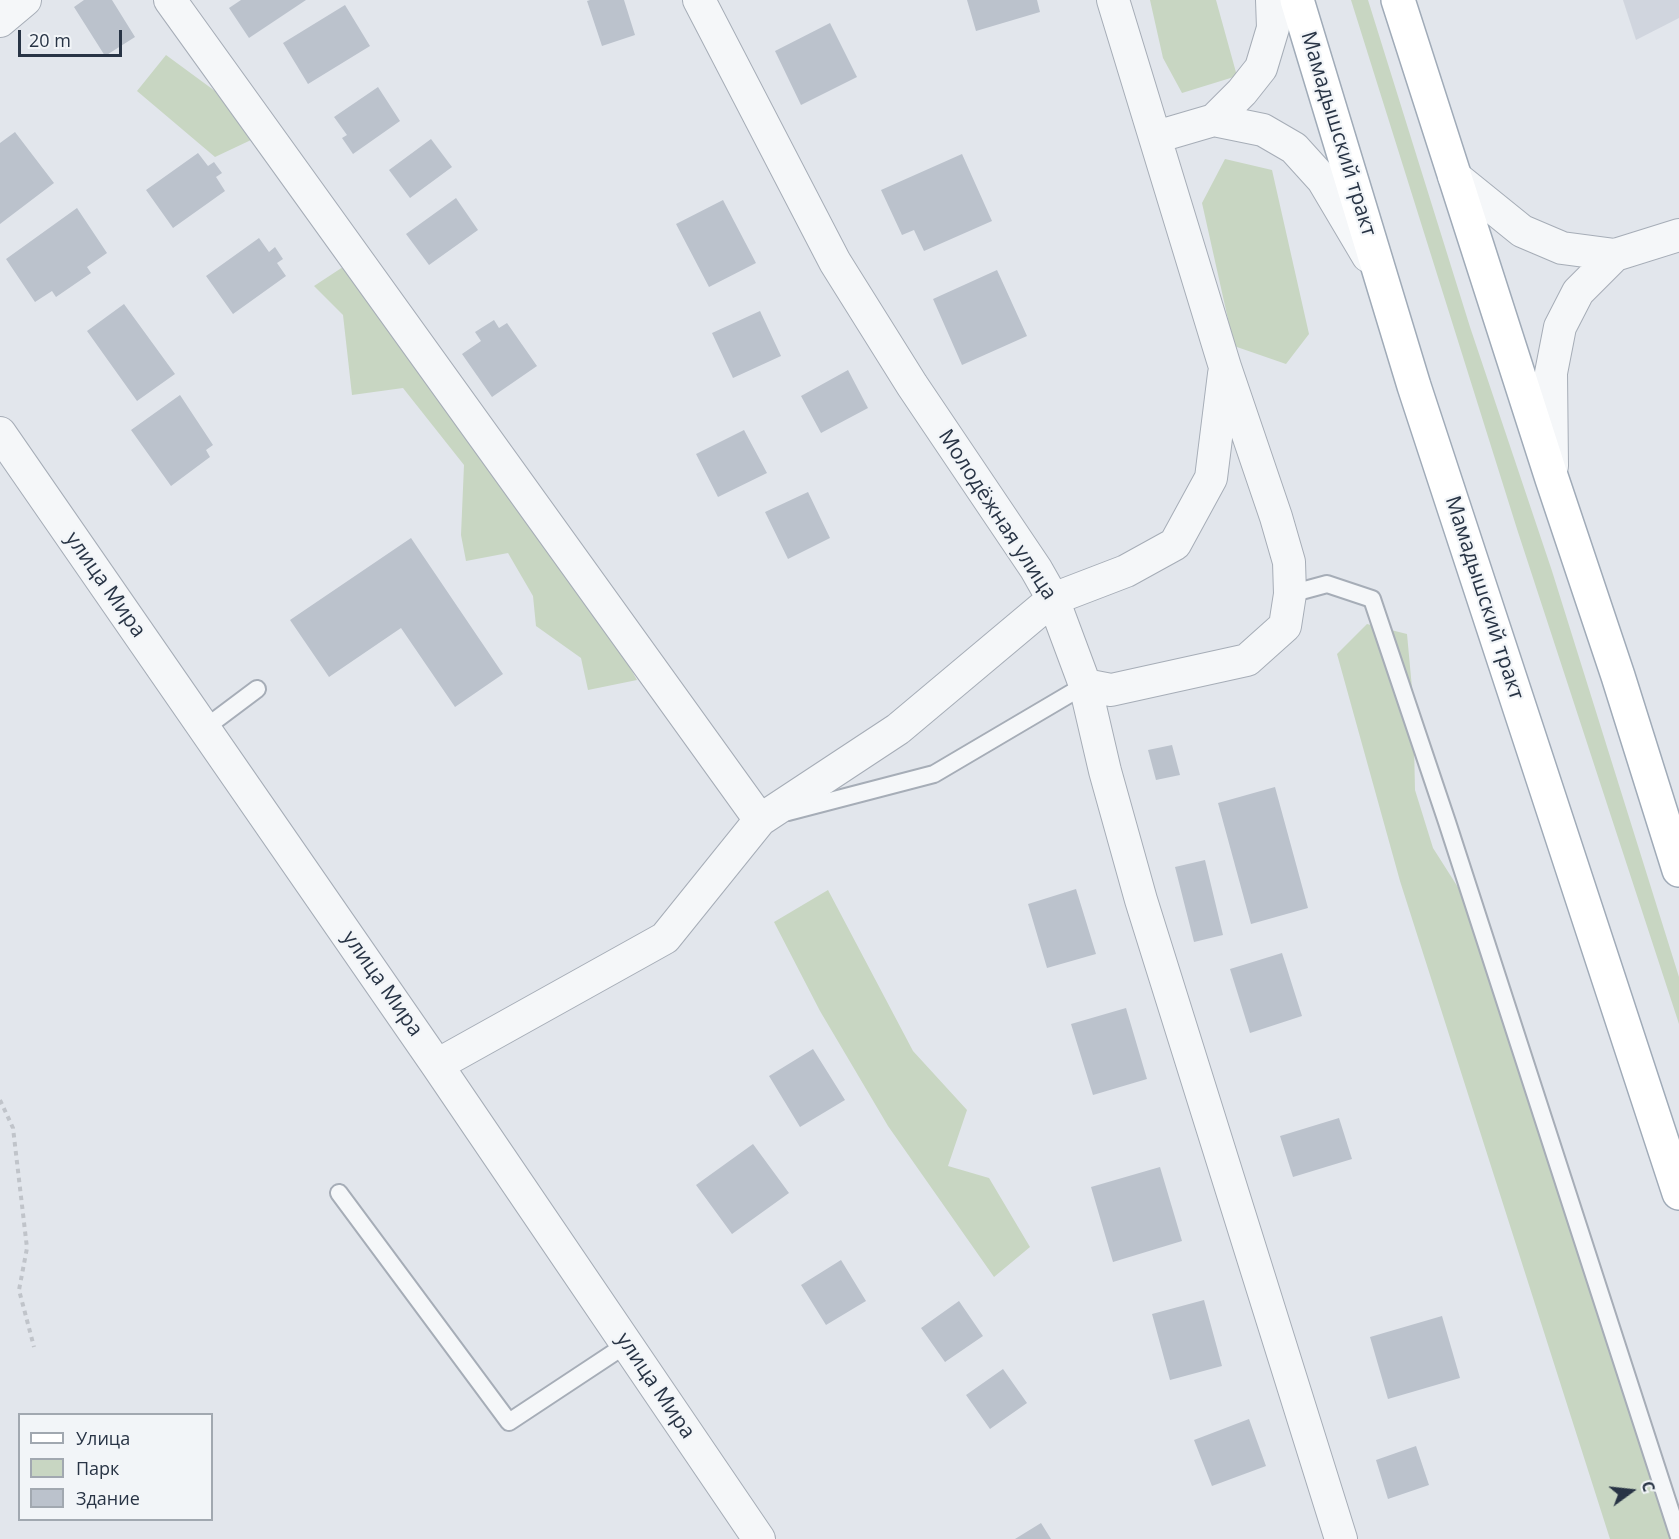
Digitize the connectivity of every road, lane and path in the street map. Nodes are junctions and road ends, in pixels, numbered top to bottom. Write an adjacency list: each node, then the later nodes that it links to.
1 (25, 0): 8 (street)
2 (170, 0): 23 (street)
3 (699, 0): 19 (street, Молодёжная улица)
4 (1113, 0): 10 (street)
5 (1272, 0): 9 (street)
6 (1297, 0): 14 (main road, Мамадышский тракт)
7 (1398, 0): 11 (main road)
8 (0, 21)
9 (1214, 120): 10 (street); 14 (street)
10 (1156, 137): 15 (street)
11 (1454, 176): 13 (street); 17 (main road)
12 (1679, 235): 13 (street)
13 (1615, 255): 17 (street)
14 (1382, 281): 28 (main road, Мамадышский тракт)
15 (1225, 367): 18 (street); 19 (street)
16 (0, 433): 22 (street, улица Мира)
17 (1552, 478): 24 (main road)
18 (1290, 594): 20 (street); 31 (lane)
19 (1053, 599): 20 (street, Молодёжная улица); 23 (street)
20 (1085, 685): 23 (lane); 33 (street, Молодёжная улица)
21 (257, 689): 22 (lane)
22 (205, 728): 25 (street, улица Мира)
23 (760, 820): 25 (street)
24 (1679, 870)
25 (437, 1065): 29 (street, улица Мира)
26 (0, 1100): 30 (path)
27 (339, 1193): 29 (lane)
28 (1679, 1193)
29 (627, 1344): 32 (street, улица Мира)
30 (34, 1347)
31 (1679, 1538)
32 (759, 1539)
33 (1341, 1539)

